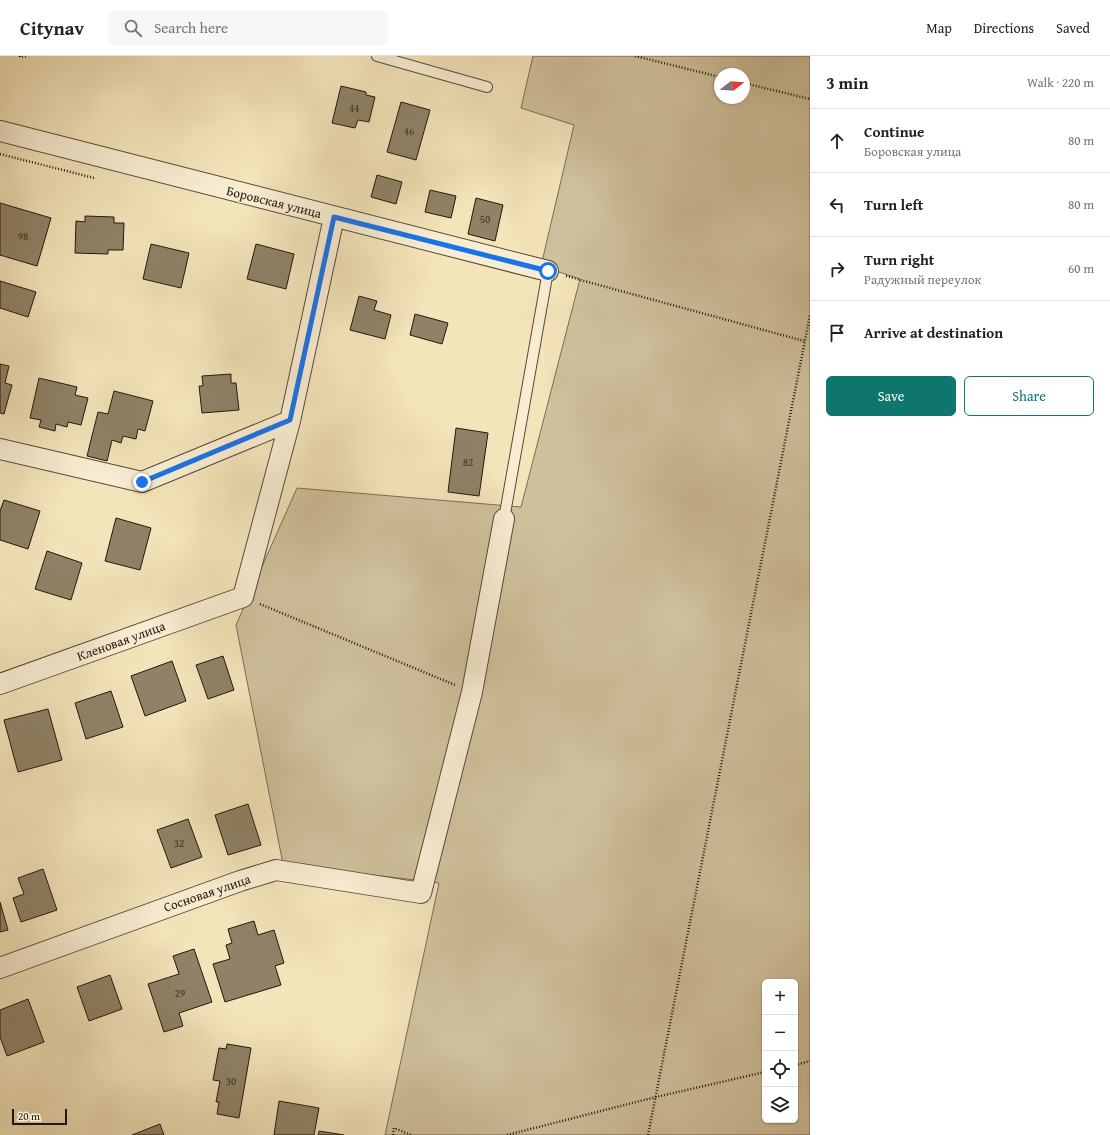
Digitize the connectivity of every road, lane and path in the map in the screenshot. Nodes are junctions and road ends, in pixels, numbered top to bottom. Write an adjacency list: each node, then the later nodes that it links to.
1 (20, 56): 2 (path)
2 (27, 56)
3 (377, 56): 7 (lane)
4 (635, 56): 5 (path)
5 (714, 76)
6 (750, 84): 8 (path)
7 (487, 87)
8 (810, 99)
9 (0, 131): 12 (street, Боровская улица)
10 (0, 154): 11 (path)
11 (94, 178)
12 (334, 217): 13 (street, Боровская улица); 16 (street)
13 (548, 271): 15 (path); 18 (lane)
14 (810, 315): 15 (path)
15 (804, 341): 26 (path)
16 (290, 420): 17 (street); 19 (street)
17 (0, 449)
18 (504, 519): 21 (street)
19 (242, 597): 20 (street, Кленовая улица); 21 (path)
20 (0, 684)
21 (472, 692): 22 (street, Сосновая улица)
22 (0, 968)
23 (810, 1061): 24 (path)
24 (798, 1064)
25 (762, 1073): 26 (path)
26 (656, 1097): 29 (path); 30 (path)
27 (393, 1135): 28 (path)
28 (411, 1135)
29 (507, 1135)
30 (648, 1135)

